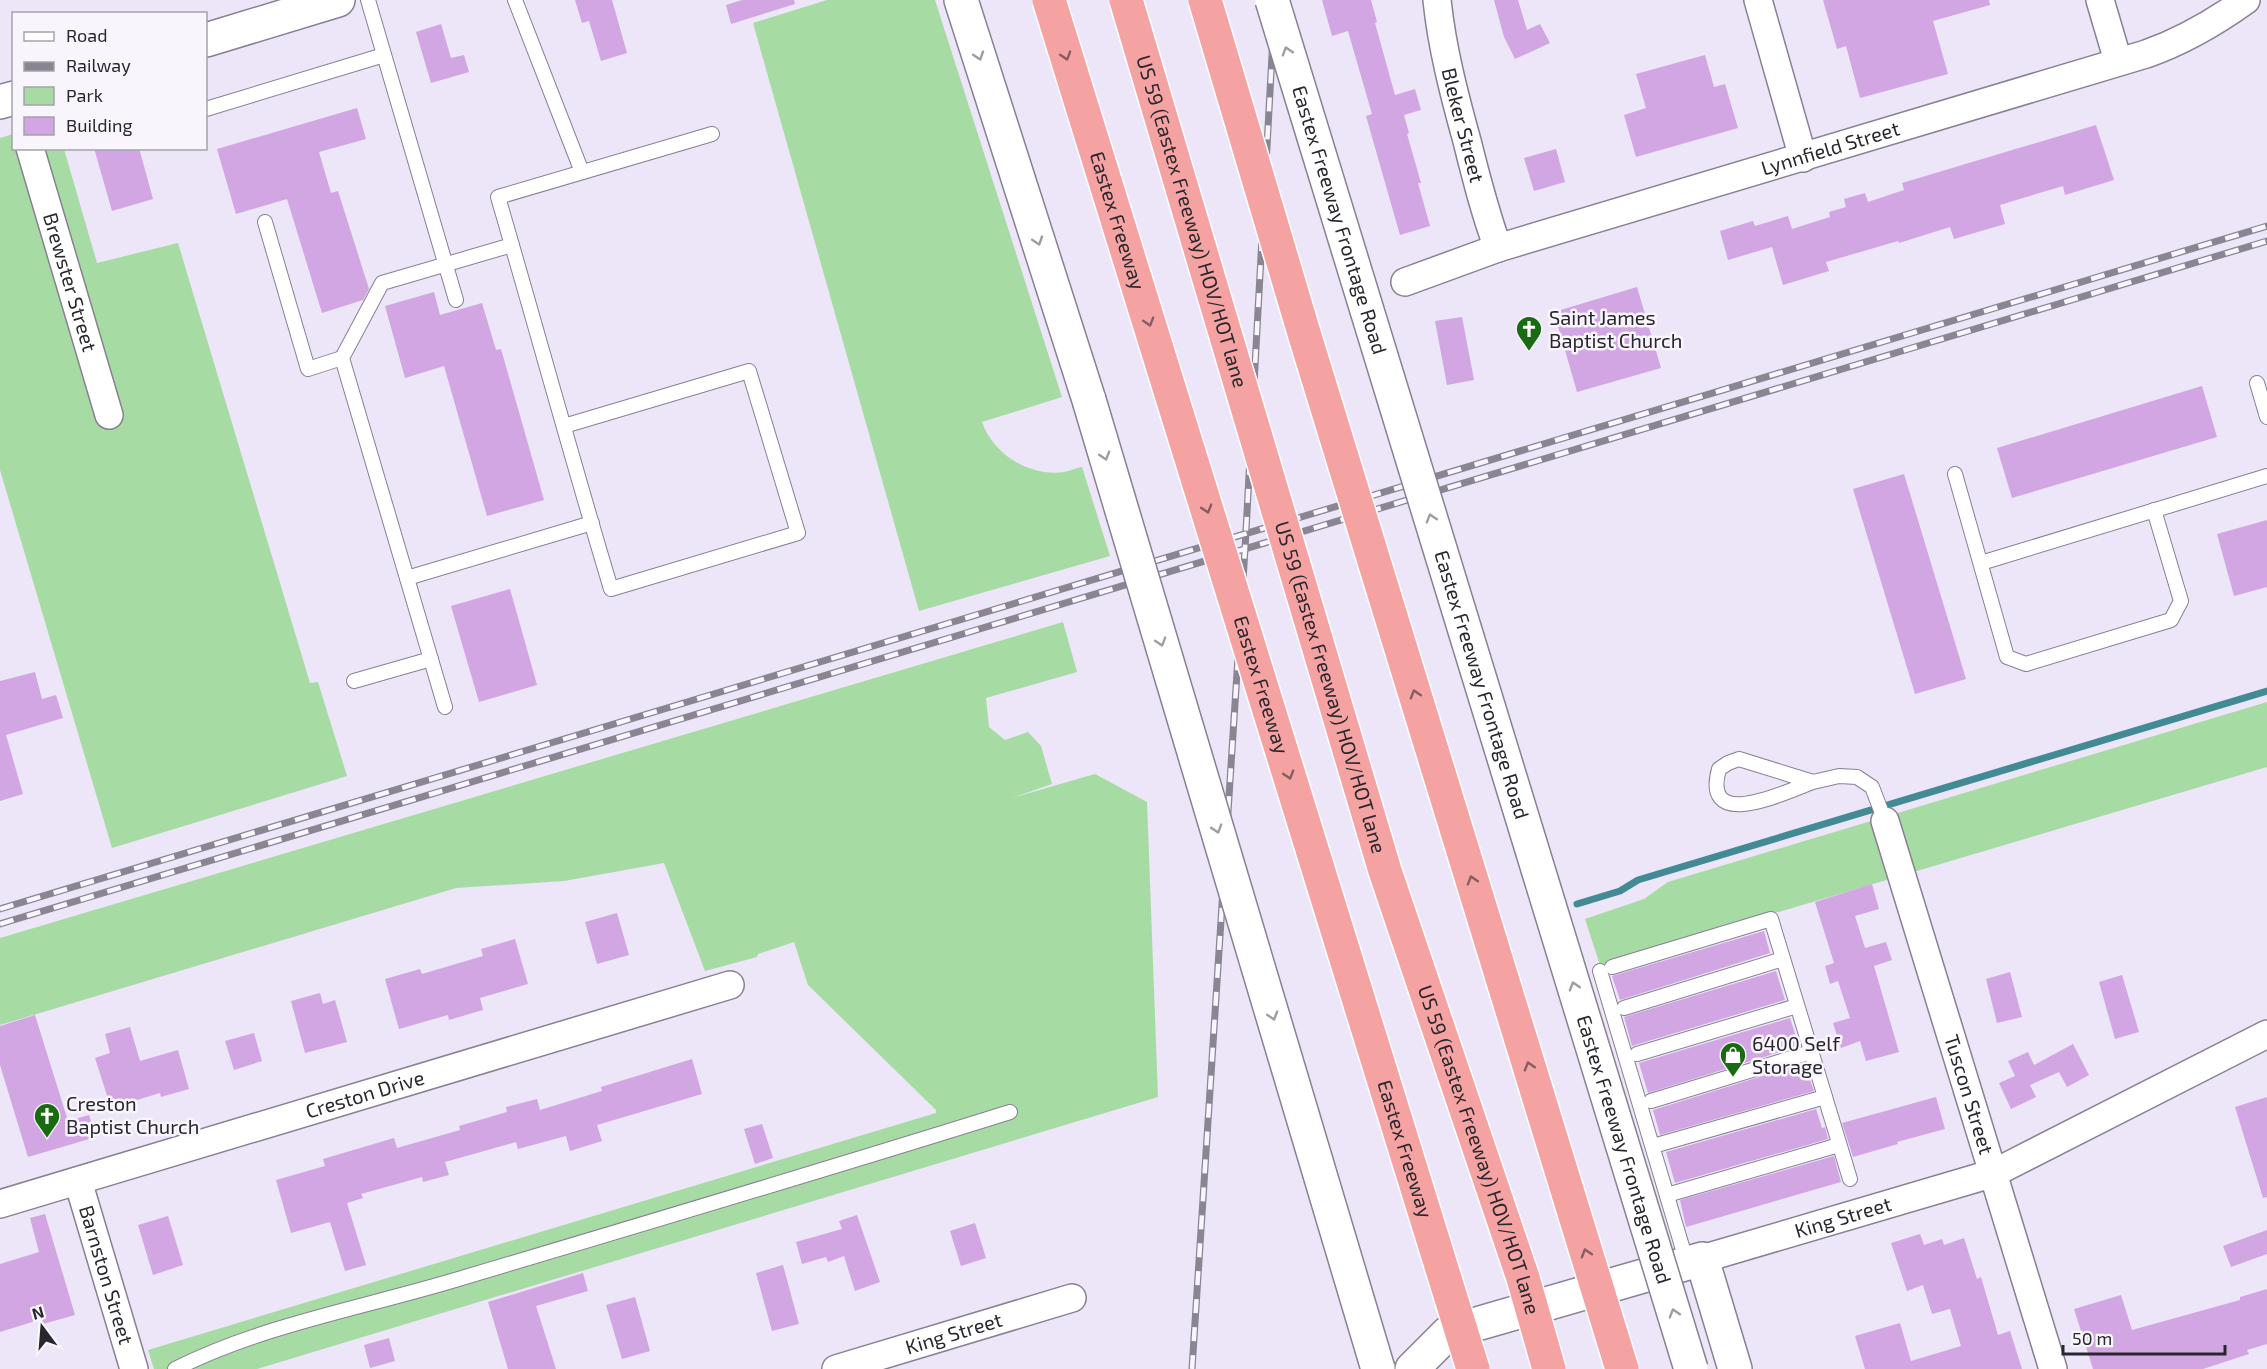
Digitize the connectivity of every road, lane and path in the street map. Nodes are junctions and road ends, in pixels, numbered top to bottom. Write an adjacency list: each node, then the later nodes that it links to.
1 (338, 0): 13 (main road)
2 (368, 0): 14 (lane)
3 (515, 0): 20 (lane)
4 (961, 0): 65 (main road, one-way to 65, bridge)
5 (1049, 0): 67 (highway, Eastex Freeway, one-way to 67, bridge)
6 (1126, 0): 68 (highway, US 59 (Eastex Freeway) HOV/HOT lane, bridge)
7 (1205, 0): 69 (highway, one-way to 7, bridge)
8 (1272, 0): 70 (main road, Eastex Freeway Frontage Road, one-way to 8, bridge)
9 (1437, 0): 23 (street, Bleker Street)
10 (1758, 0): 19 (street)
11 (2100, 0): 15 (street)
12 (2246, 0): 15 (street, Lynnfield Street)
13 (207, 40)
14 (384, 55): 16 (lane); 24 (lane)
15 (2118, 61): 19 (street, Lynnfield Street)
16 (207, 109)
17 (712, 134): 20 (lane)
18 (31, 150): 29 (street, Brewster Street)
19 (1803, 158): 23 (street, Lynnfield Street)
20 (582, 172): 22 (lane)
21 (265, 222): 27 (lane)
22 (512, 246): 24 (lane); 31 (lane)
23 (1498, 248): 25 (street, Lynnfield Street)
24 (445, 265): 26 (lane); 27 (lane)
25 (1405, 282)
26 (456, 300)
27 (342, 358): 37 (lane)
28 (2257, 383): 30 (lane)
29 (109, 415)
30 (2267, 417)
31 (564, 426): 35 (lane); 35 (lane)
32 (1955, 474): 36 (lane)
33 (2267, 476): 34 (lane)
34 (2154, 510): 36 (lane); 36 (lane)
35 (591, 523): 37 (lane)
36 (1981, 563)
37 (407, 578): 38 (lane)
38 (431, 659): 39 (lane); 40 (lane)
39 (354, 681)
40 (445, 707)
41 (1813, 782): 41 (lane); 42 (lane)
42 (1885, 821): 55 (street, Tuscon Street)
43 (1783, 959): 45 (lane); 46 (lane); 54 (lane)
44 (730, 985): 57 (street, Creston Drive)
45 (1797, 1006): 48 (lane); 49 (lane)
46 (1624, 1008)
47 (2267, 1034): 55 (street, King Street)
48 (1811, 1052): 50 (lane); 51 (lane)
49 (1637, 1054)
50 (1825, 1097): 53 (lane); 54 (lane)
51 (1651, 1101)
52 (1010, 1112): 63 (lane)
53 (1839, 1145): 56 (lane); 58 (lane)
54 (1653, 1146): 58 (lane)
55 (1994, 1173): 60 (street, King Street); 72 (street, Tuscon Street)
56 (1850, 1179)
57 (78, 1181): 59 (street, Creston Drive); 62 (street, Barnston Street)
58 (1667, 1195): 60 (lane)
59 (0, 1204)
60 (1694, 1261): 66 (main road, King Street); 71 (main road)
61 (1072, 1298): 64 (street, King Street)
62 (134, 1369)
63 (175, 1369)
64 (836, 1369)
65 (1378, 1369)
66 (1412, 1369)
67 (1473, 1369)
68 (1549, 1369)
69 (1622, 1369)
70 (1691, 1369)
71 (1734, 1369)
72 (2053, 1369)

